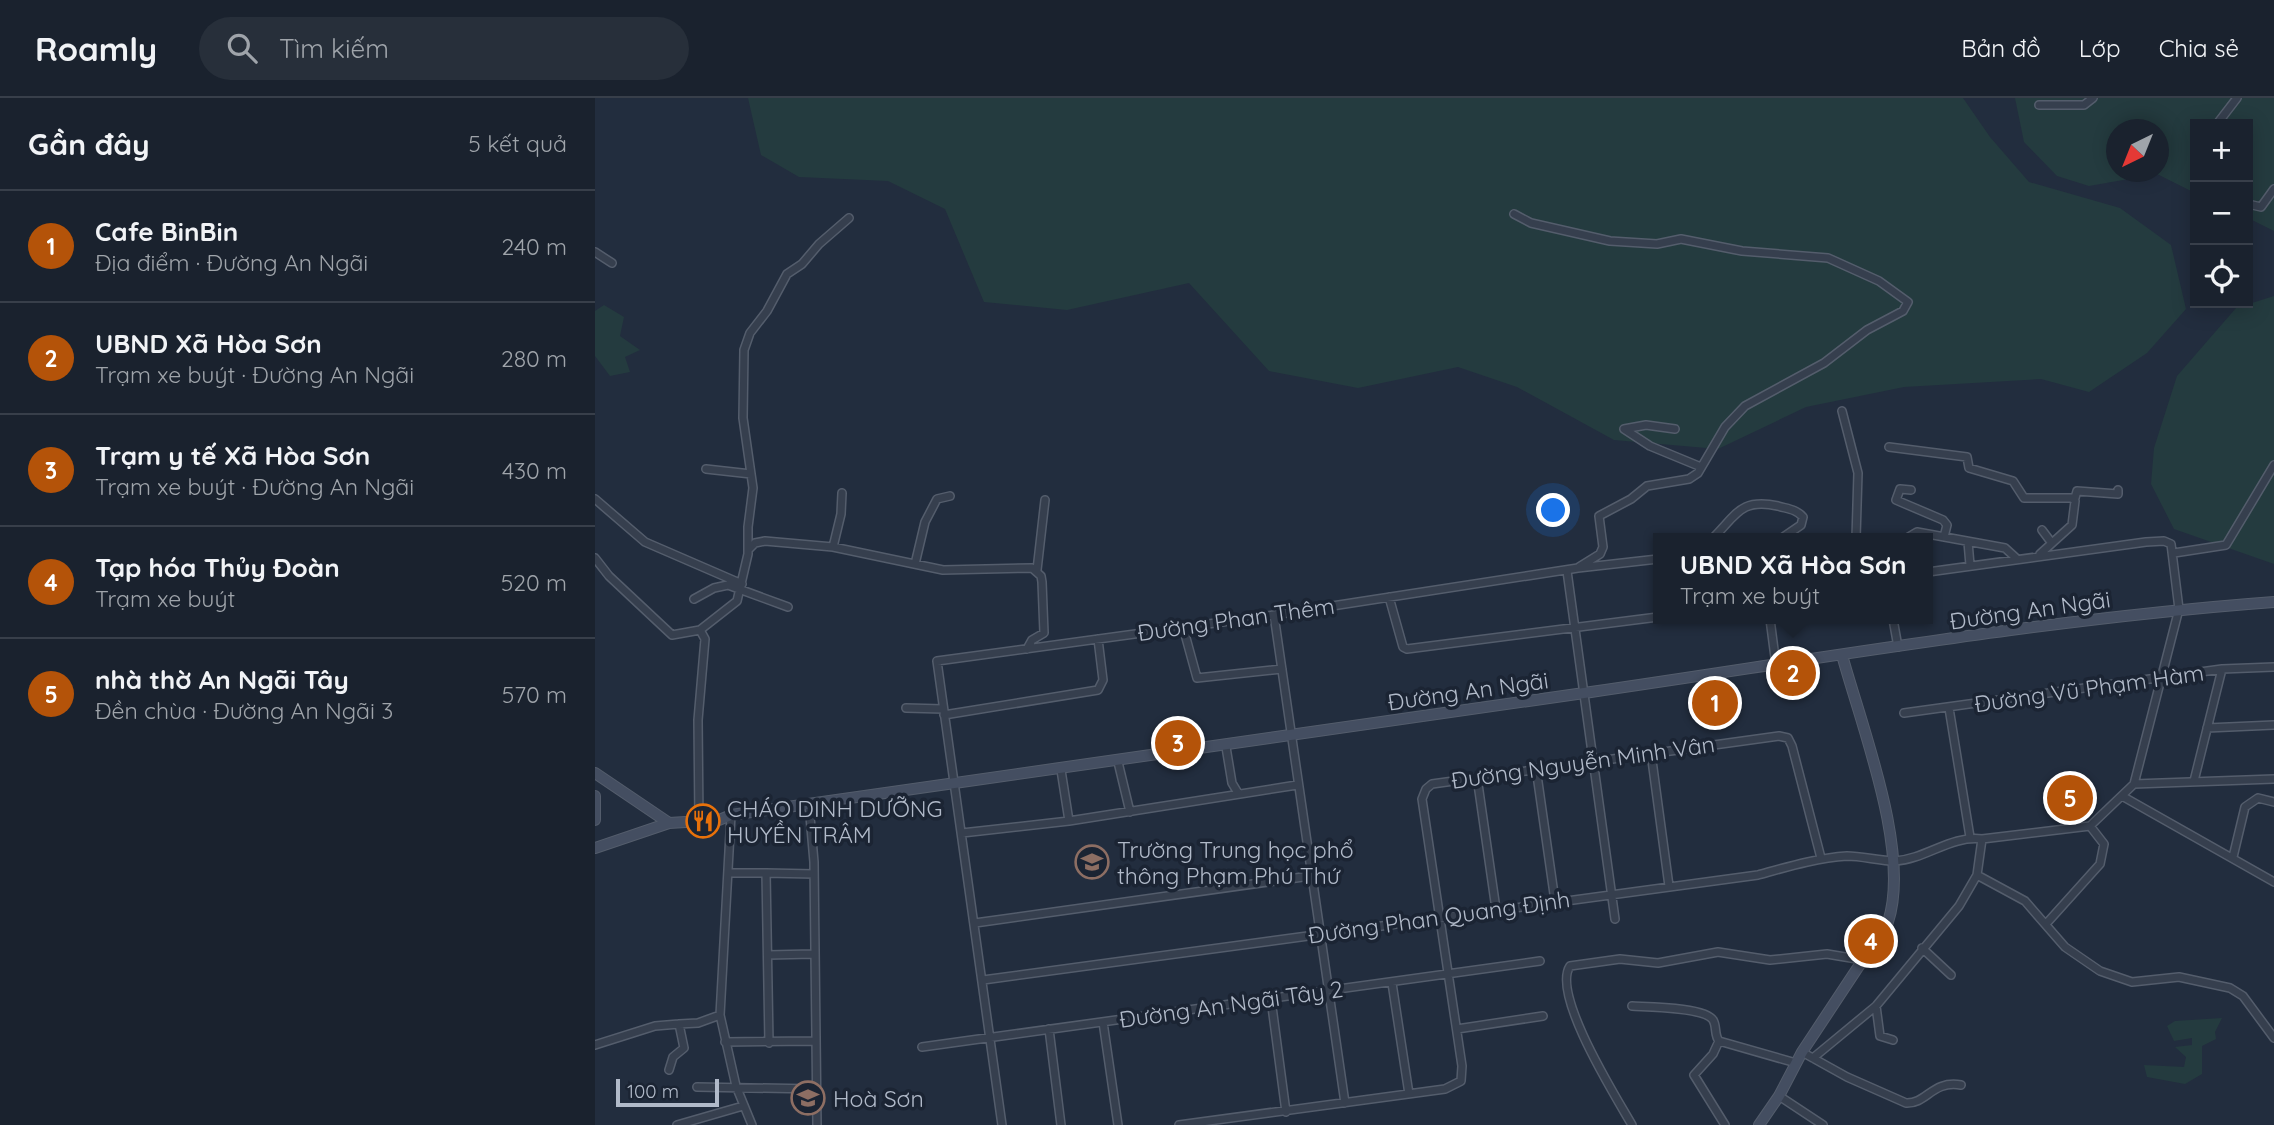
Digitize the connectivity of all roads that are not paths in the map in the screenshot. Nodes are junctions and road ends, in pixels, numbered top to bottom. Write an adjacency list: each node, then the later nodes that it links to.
1 (2093, 98): 3 (street)
2 (2238, 98): 4 (street)
3 (2039, 105)
4 (2221, 119)
5 (2274, 189): 6 (street)
6 (2253, 205)
7 (1514, 214): 15 (street)
8 (849, 218): 17 (street)
9 (595, 252): 10 (street)
10 (612, 263)
11 (1842, 411): 28 (street)
12 (1675, 429): 15 (street)
13 (1889, 447): 22 (street)
14 (2274, 466): 35 (street)
15 (1702, 467): 42 (street)
16 (706, 469): 17 (street)
17 (751, 474): 34 (street)
18 (1911, 490): 30 (street)
19 (2118, 490): 22 (street)
20 (842, 493): 33 (street)
21 (950, 496): 40 (street)
22 (2072, 498): 32 (street)
23 (595, 499): 46 (street)
24 (1045, 500): 43 (street)
25 (2042, 530): 32 (street)
26 (1718, 533): 27 (street)
27 (1789, 533)
28 (1856, 533)
29 (1933, 535): 30 (street)
30 (1944, 537): 31 (street)
31 (1968, 542): 38 (street); 41 (street)
32 (2051, 542): 36 (street)
33 (833, 547): 34 (street); 40 (street)
34 (749, 548): 46 (street)
35 (2174, 553): 36 (street); 51 (street)
36 (2040, 555): 38 (street)
37 (595, 558): 58 (street)
38 (2016, 558): 41 (street)
39 (1653, 560): 42 (street, Đường Phan Thêm)
40 (915, 564): 43 (street)
41 (1970, 565): 45 (street)
42 (1578, 568): 44 (street, Đường Phan Thêm)
43 (1037, 570): 59 (street)
44 (1567, 571): 47 (street, Đường Phan Thêm); 57 (street)
45 (1933, 571)
46 (742, 586): 48 (street); 50 (street); 58 (street)
47 (1389, 597): 52 (street, Đường Phan Thêm); 57 (street)
48 (694, 599)
49 (2274, 602): 51 (main road, Đường An Ngãi)
50 (788, 607)
51 (2179, 609): 62 (main road, Đường An Ngãi); 69 (street)
52 (1274, 615): 56 (street, Đường Phan Thêm); 67 (street)
53 (1653, 618): 57 (street)
54 (1771, 624): 65 (street)
55 (1894, 624): 62 (street)
56 (1183, 627): 60 (street, Đường Phan Thêm); 67 (street)
57 (1573, 628): 70 (street)
58 (700, 630): 99 (street)
59 (1044, 634): 61 (street); 63 (street)
60 (1098, 639): 61 (street, Đường Phan Thêm); 73 (street)
61 (1046, 646): 63 (street, Đường Phan Thêm)
62 (1898, 647): 64 (main road, Đường An Ngãi)
63 (1027, 649): 73 (street, Đường Phan Thêm)
64 (1842, 655): 65 (main road, Đường An Ngãi); 109 (main road)
65 (1776, 665): 70 (main road, Đường An Ngãi)
66 (2274, 667): 68 (street, Đường Vũ Phạm Hàm)
67 (1282, 669): 77 (street)
68 (2222, 669): 69 (street, Đường Vũ Phạm Hàm); 76 (street)
69 (2162, 676): 72 (street, Đường Vũ Phạm Hàm); 88 (street)
70 (1582, 694): 77 (main road, Đường An Ngãi); 80 (street)
71 (906, 708): 73 (street)
72 (1949, 708): 74 (street, Đường Vũ Phạm Hàm); 104 (street)
73 (943, 712): 89 (street, Đường Phan Thêm)
74 (1905, 713)
75 (2274, 724): 76 (street)
76 (2207, 728): 87 (street)
77 (1291, 736): 78 (main road, Đường An Ngãi); 90 (street)
78 (1226, 747): 81 (main road, Đường An Ngãi); 91 (street)
79 (1651, 752): 80 (street, Đường Nguyễn Minh Vân); 108 (street, Đường Nguyễn Minh Vân); 116 (street)
80 (1592, 760): 82 (street, Đường Nguyễn Minh Vân); 117 (street)
81 (1118, 762): 83 (main road, Đường An Ngãi); 96 (street)
82 (1536, 768): 85 (street, Đường Nguyễn Minh Vân); 118 (street)
83 (1061, 770): 89 (main road, Đường An Ngãi); 100 (street)
84 (595, 773): 101 (main road)
85 (1477, 776): 119 (street); 120 (street, Đường Nguyễn Minh Vân)
86 (2274, 779): 87 (street)
87 (2194, 781): 88 (street)
88 (2134, 784): 93 (street)
89 (955, 785): 95 (main road, Đường An Ngãi); 103 (street, Đường Phan Thêm)
90 (1297, 785): 91 (street); 114 (street)
91 (1238, 793): 96 (street)
92 (595, 796): 98 (main road)
93 (2122, 796): 102 (street); 107 (street)
94 (2274, 802): 107 (street)
95 (809, 805): 97 (main road, Đường An Ngãi); 112 (street)
96 (1130, 813): 100 (street)
97 (731, 815): 99 (main road, Đường An Ngãi); 110 (street)
98 (595, 820)
99 (699, 821): 101 (main road, Đường An Ngãi)
100 (1069, 821): 103 (street)
101 (669, 822): 106 (main road, Đường An Ngãi)
102 (2090, 826): 105 (street); 123 (street)
103 (962, 833): 122 (street, Đường Phan Thêm)
104 (1971, 837): 105 (street); 109 (street, Đường Phan Quang Định)
105 (1982, 839): 113 (street)
106 (595, 848)
107 (2233, 857): 115 (street)
108 (1821, 858): 109 (street, Đường Phan Quang Định); 116 (street, Đường Phan Quang Định)
109 (1894, 861): 128 (main road)
110 (728, 873): 111 (street); 138 (street)
111 (766, 873): 112 (street); 127 (street)
112 (814, 874): 126 (street)
113 (1977, 875): 123 (street); 125 (street)
114 (1310, 876): 122 (street); 124 (street)
115 (2274, 882)
116 (1669, 886): 117 (street, Đường Phan Quang Định)
117 (1612, 893): 118 (street, Đường Phan Quang Định); 121 (street)
118 (1555, 901): 119 (street, Đường Phan Quang Định)
119 (1496, 909): 120 (street, Đường Phan Quang Định)
120 (1440, 916): 124 (street, Đường Phan Quang Định); 130 (street, Đường Nguyễn Minh Vân)
121 (1615, 919)
122 (975, 923): 132 (street, Đường Phan Thêm)
123 (2046, 924): 145 (street)
124 (1320, 933): 132 (street, Đường Phan Quang Định); 134 (street)
125 (1923, 948): 131 (street); 137 (street)
126 (813, 954): 127 (street); 147 (street)
127 (768, 956): 150 (street)
128 (1863, 960): 153 (main road); 173 (street)
129 (1540, 961): 130 (street, Đường An Ngãi Tây 2)
130 (1449, 973): 133 (street, Đường An Ngãi Tây 2); 143 (street, Đường Nguyễn Minh Vân)
131 (1951, 975)
132 (983, 980): 144 (street, Đường Phan Thêm)
133 (1392, 982): 134 (street, Đường An Ngãi Tây 2); 161 (street)
134 (1328, 991): 135 (street, Đường An Ngãi Tây 2); 163 (street)
135 (1271, 999): 140 (street, Đường An Ngãi Tây 2); 165 (street)
136 (1632, 1006): 148 (street)
137 (1876, 1006): 146 (street); 154 (street)
138 (720, 1015): 141 (street); 149 (street)
139 (1543, 1016): 143 (street)
140 (1103, 1022): 142 (street, Đường An Ngãi Tây 2); 171 (street)
141 (679, 1024): 151 (street); 156 (street)
142 (1049, 1029): 144 (street, Đường An Ngãi Tây 2); 170 (street)
143 (1457, 1029): 161 (street, Đường Nguyễn Minh Vân)
144 (990, 1037): 152 (street, Đường An Ngãi Tây 2); 169 (street, Đường Phan Thêm)
145 (2274, 1038)
146 (1893, 1040)
147 (815, 1041): 150 (street); 160 (street)
148 (1719, 1041): 155 (street); 174 (street)
149 (725, 1042): 150 (street); 158 (street)
150 (769, 1043)
151 (595, 1045)
152 (922, 1047)
153 (1802, 1052): 154 (street); 155 (main road)
154 (1813, 1058): 157 (street)
155 (1796, 1063): 162 (main road)
156 (670, 1070)
157 (1961, 1085)
158 (736, 1086): 159 (street); 160 (street); 164 (street)
159 (697, 1087)
160 (816, 1089): 168 (street)
161 (1409, 1094): 163 (street)
162 (1779, 1096): 175 (main road); 176 (street)
163 (1345, 1103): 165 (street)
164 (743, 1106): 166 (street); 167 (street)
165 (1286, 1112): 172 (street)
166 (677, 1125)
167 (752, 1125)
168 (817, 1125)
169 (1002, 1125)
170 (1061, 1125)
171 (1118, 1125)
172 (1179, 1125)
173 (1632, 1125)
174 (1725, 1125)
175 (1759, 1125)
176 (1823, 1125)

